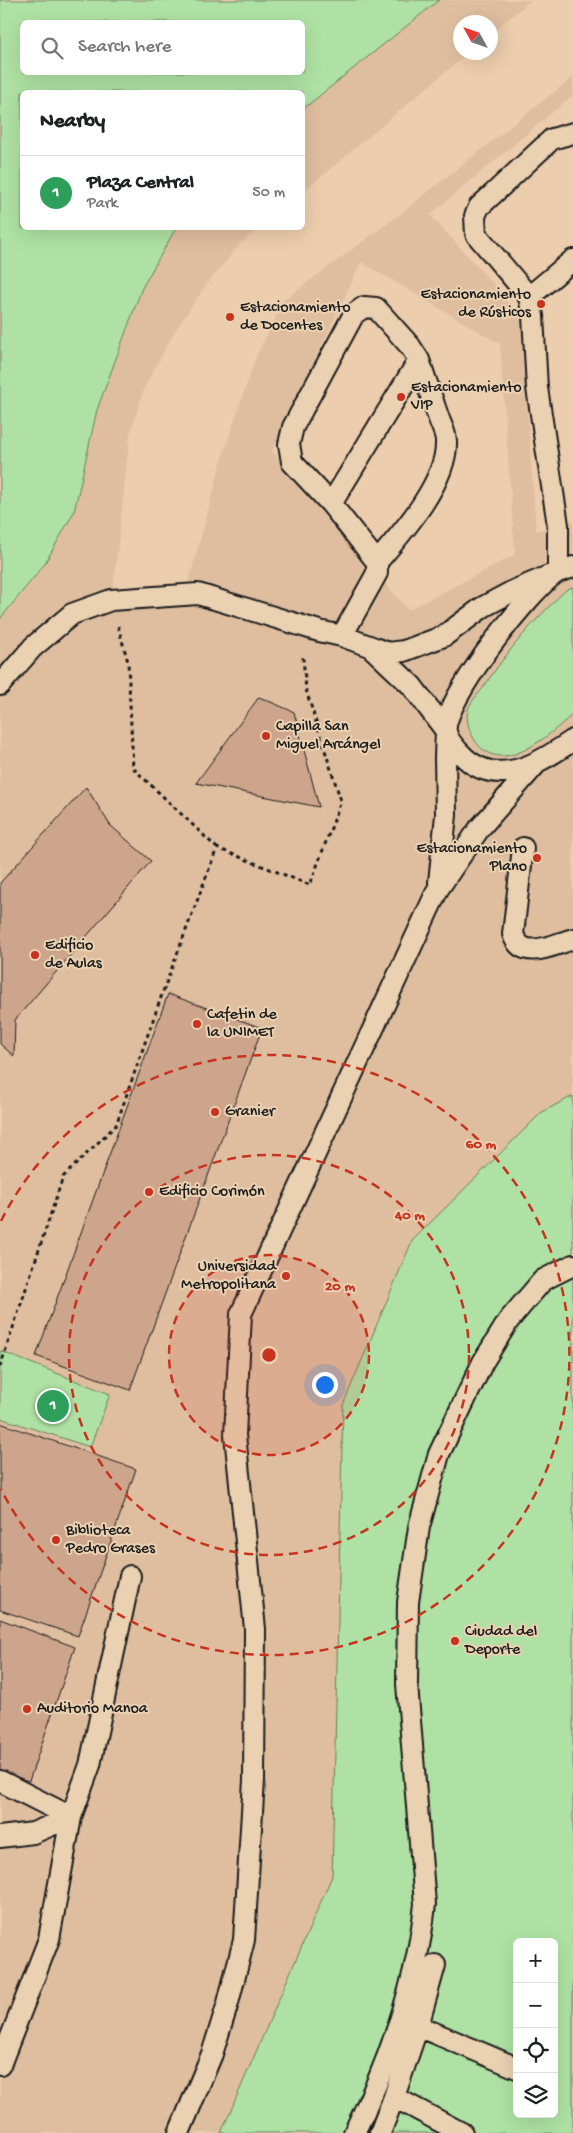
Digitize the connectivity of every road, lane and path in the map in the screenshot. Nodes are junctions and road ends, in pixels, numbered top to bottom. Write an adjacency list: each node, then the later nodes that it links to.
1 (573, 133): 3 (lane)
2 (573, 260): 3 (lane)
3 (529, 297): 7 (lane)
4 (419, 360): 5 (lane); 5 (lane); 6 (lane)
5 (331, 504): 6 (lane)
6 (377, 562): 10 (lane)
7 (565, 570): 11 (lane); 13 (lane)
8 (111, 600): 9 (lane); 12 (lane); 16 (path)
9 (319, 631): 10 (lane); 16 (path)
10 (342, 636): 11 (lane)
11 (372, 648): 13 (lane)
12 (0, 685)
13 (446, 731): 15 (lane); 18 (lane)
14 (573, 740): 15 (lane)
15 (536, 764): 18 (lane)
16 (217, 848): 21 (path)
17 (523, 848): 19 (lane)
18 (438, 889): 31 (lane)
19 (573, 939)
20 (573, 1265): 32 (lane)
21 (0, 1367)
22 (130, 1576): 24 (lane)
23 (0, 1781): 24 (lane)
24 (70, 1817): 25 (lane); 28 (lane)
25 (0, 1837)
26 (435, 1965): 27 (lane)
27 (418, 2026): 29 (lane); 30 (lane)
28 (0, 2065)
29 (513, 2066)
30 (394, 2097): 33 (lane); 34 (lane)
31 (178, 2133)
32 (354, 2133)
33 (380, 2133)
34 (462, 2133)

